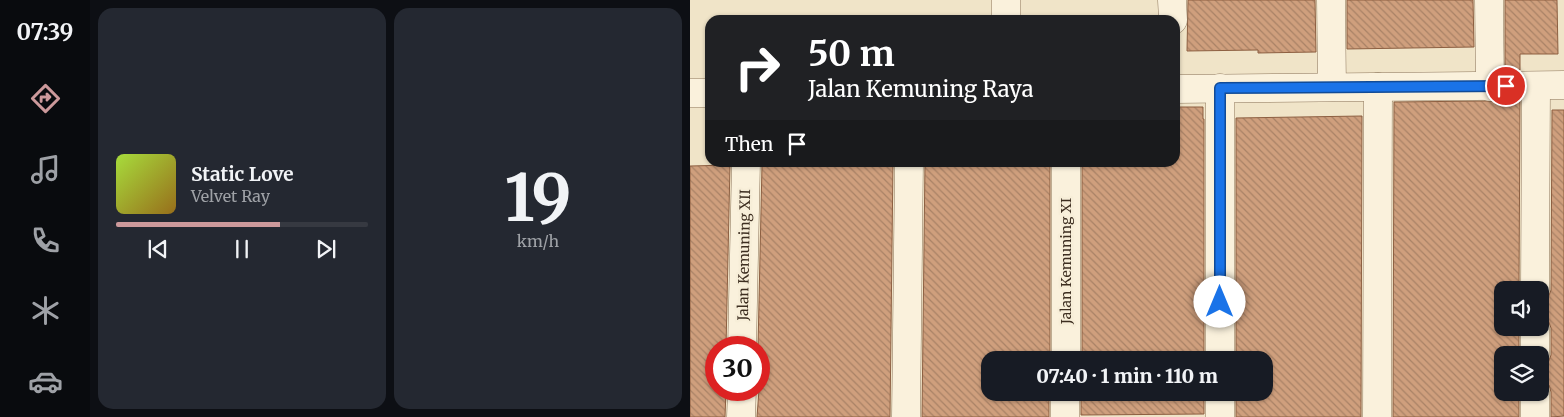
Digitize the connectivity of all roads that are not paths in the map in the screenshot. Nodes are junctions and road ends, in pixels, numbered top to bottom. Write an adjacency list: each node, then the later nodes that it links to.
1 (1006, 0): 5 (street)
2 (1172, 0): 6 (street)
3 (1332, 0): 12 (street)
4 (1490, 0): 10 (street)
5 (1006, 15)
6 (1172, 15)
7 (1564, 85): 8 (street)
8 (1536, 86): 10 (street); 19 (street)
9 (1378, 87): 10 (street); 12 (street); 31 (street)
10 (1490, 87)
11 (1220, 88): 12 (street); 13 (street); 22 (street)
12 (1332, 88)
13 (1180, 89)
14 (690, 93): 15 (street)
15 (705, 93)
16 (746, 167): 20 (street, Jalan Kemuning XII)
17 (909, 167): 28 (street)
18 (1066, 167): 21 (street, Jalan Kemuning XI)
19 (1535, 281)
20 (742, 336)
21 (1066, 351)
22 (1220, 351)
23 (742, 401): 27 (street)
24 (1066, 401): 29 (street)
25 (1220, 401): 30 (street)
26 (1535, 401): 32 (street)
27 (741, 417)
28 (906, 417)
29 (1065, 417)
30 (1220, 417)
31 (1377, 417)
32 (1535, 417)

